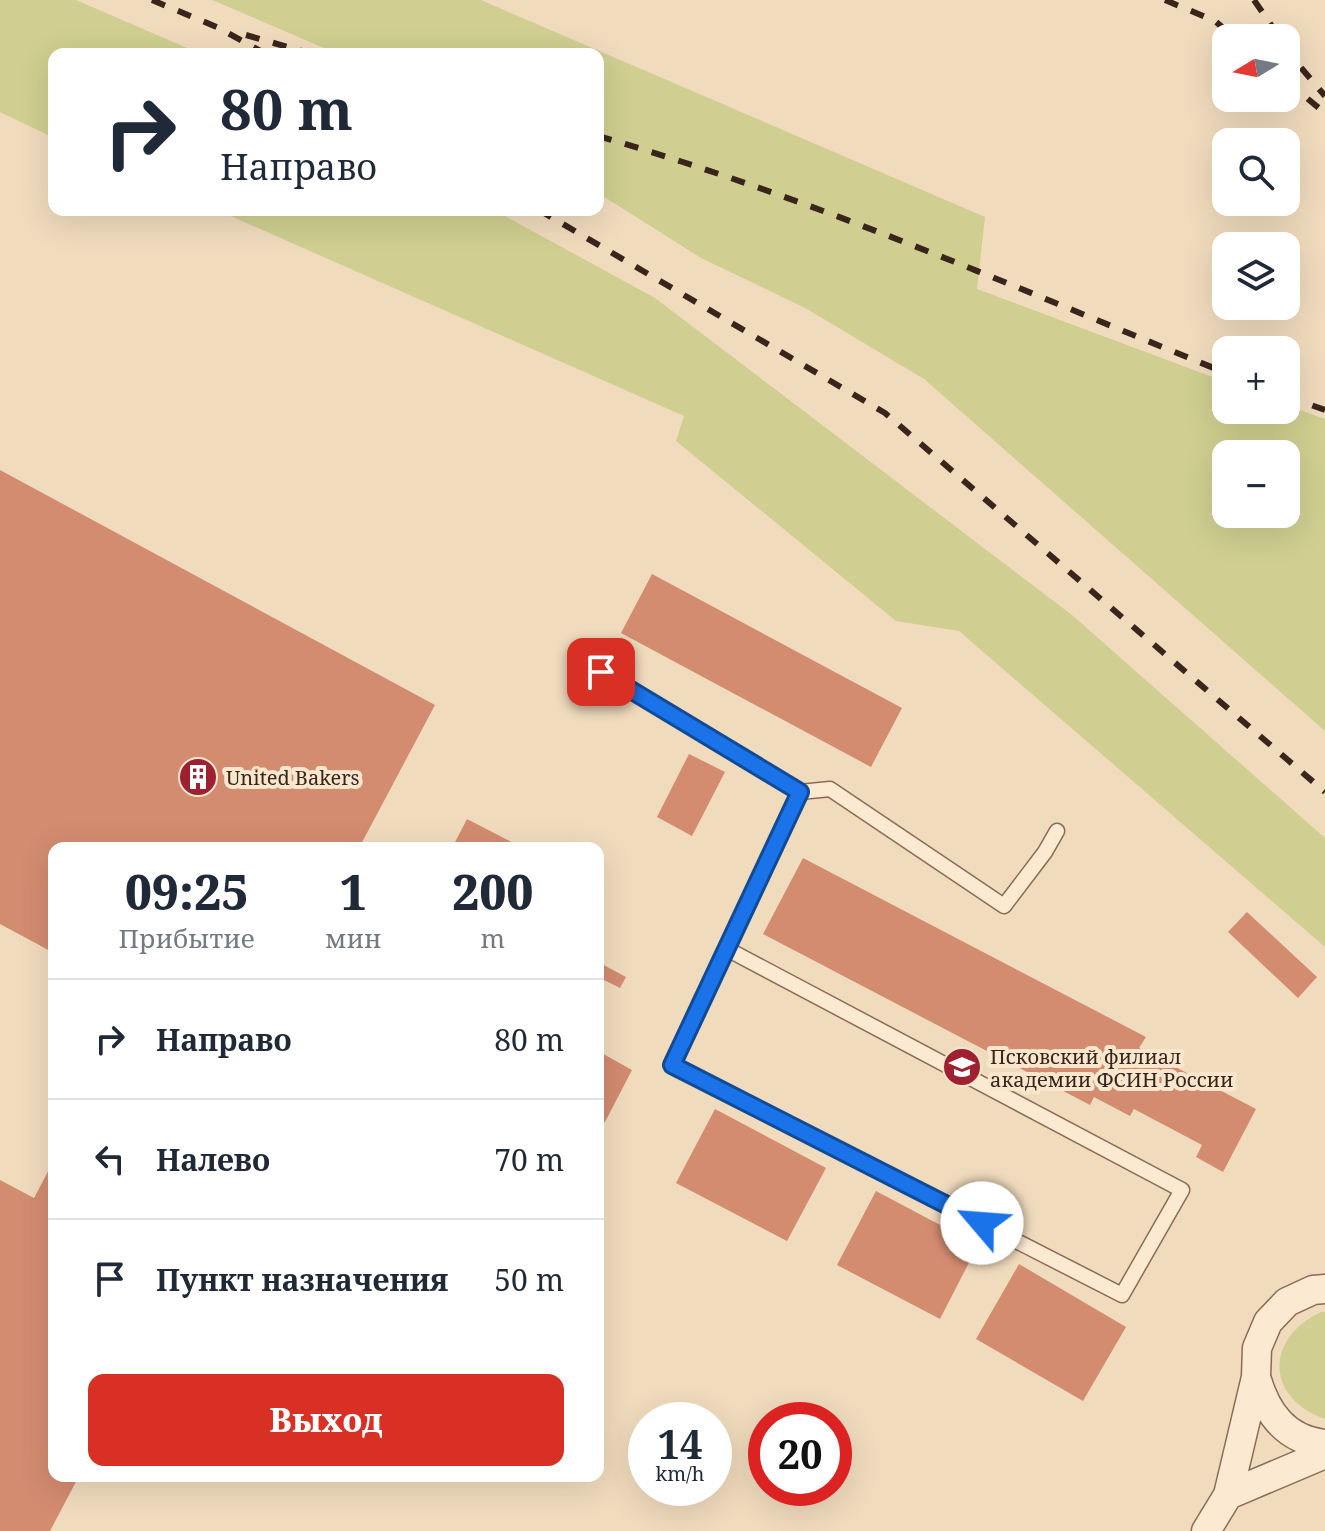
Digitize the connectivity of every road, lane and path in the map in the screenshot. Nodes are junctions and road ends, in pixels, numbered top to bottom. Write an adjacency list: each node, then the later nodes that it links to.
1 (601, 672): 2 (lane)
2 (800, 792): 3 (lane); 4 (lane)
3 (1057, 831)
4 (727, 949): 4 (lane)
5 (1321, 1286): 6 (street)
6 (1256, 1377): 7 (street); 9 (street)
7 (1325, 1444)
8 (1325, 1454): 9 (street)
9 (1228, 1495): 10 (street)
10 (1206, 1531)

